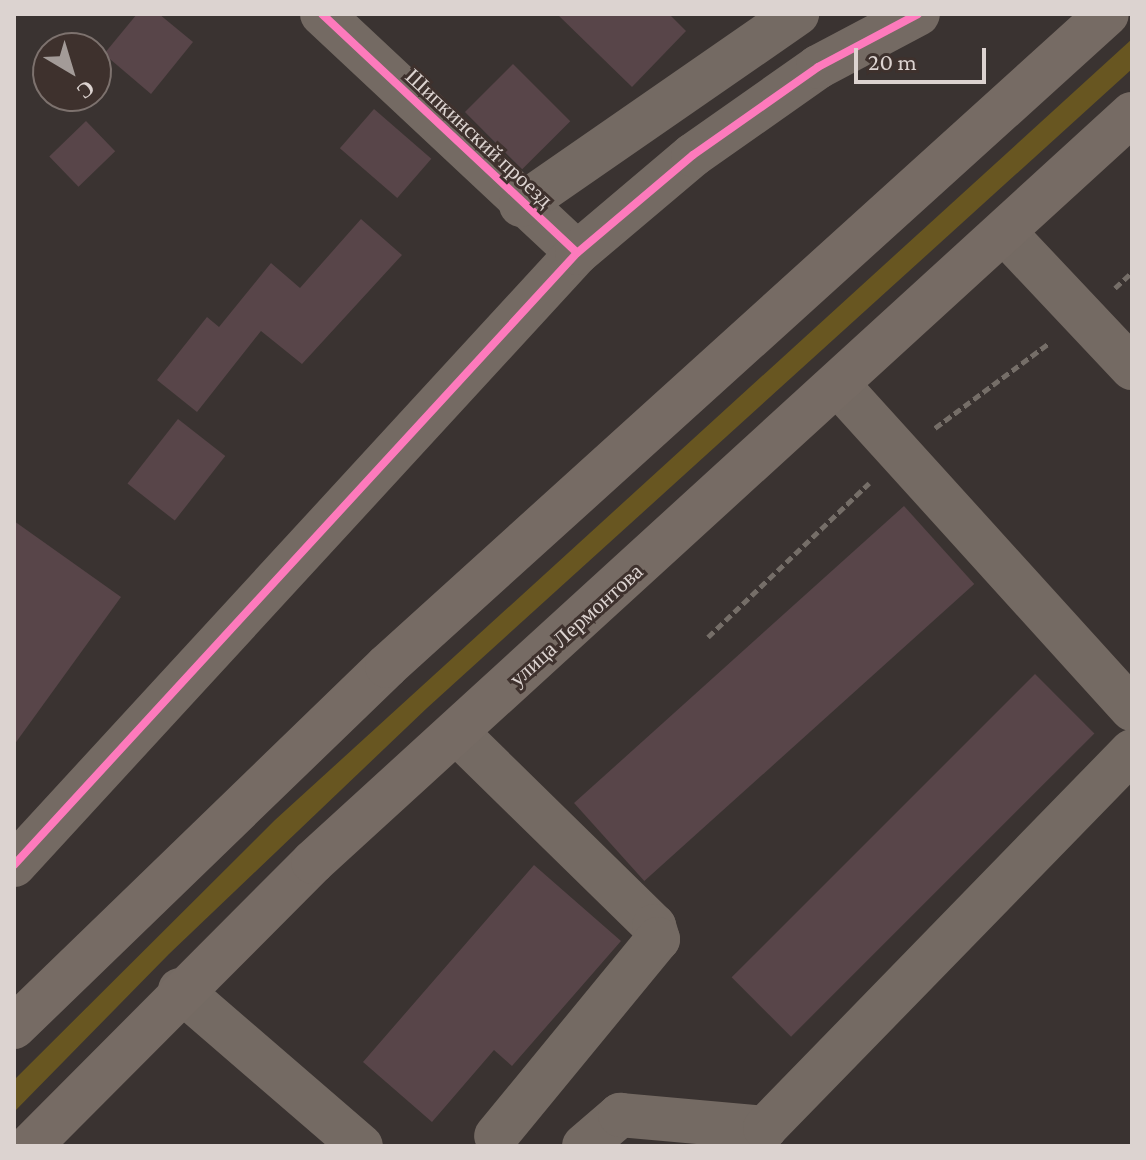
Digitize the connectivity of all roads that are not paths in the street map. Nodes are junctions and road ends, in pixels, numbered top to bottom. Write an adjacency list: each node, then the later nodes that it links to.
1 (322, 14): 6 (street, Шипкинский проезд)
2 (797, 14): 6 (street)
3 (918, 14): 8 (street)
4 (1107, 14): 16 (main road)
5 (1132, 114): 7 (main road, улица Лермонтова)
6 (521, 205): 8 (street, Шипкинский проезд)
7 (1004, 232): 9 (street); 10 (main road, улица Лермонтова)
8 (577, 253): 14 (street)
9 (1132, 368)
10 (839, 386): 11 (street); 12 (main road, улица Лермонтова)
11 (1132, 709)
12 (457, 733): 15 (main road, улица Лермонтова); 17 (street)
13 (1132, 751): 20 (street)
14 (14, 865)
15 (180, 990): 18 (main road, улица Лермонтова); 19 (street)
16 (14, 1027)
17 (496, 1136)
18 (30, 1146)
19 (361, 1146)
20 (584, 1146)

